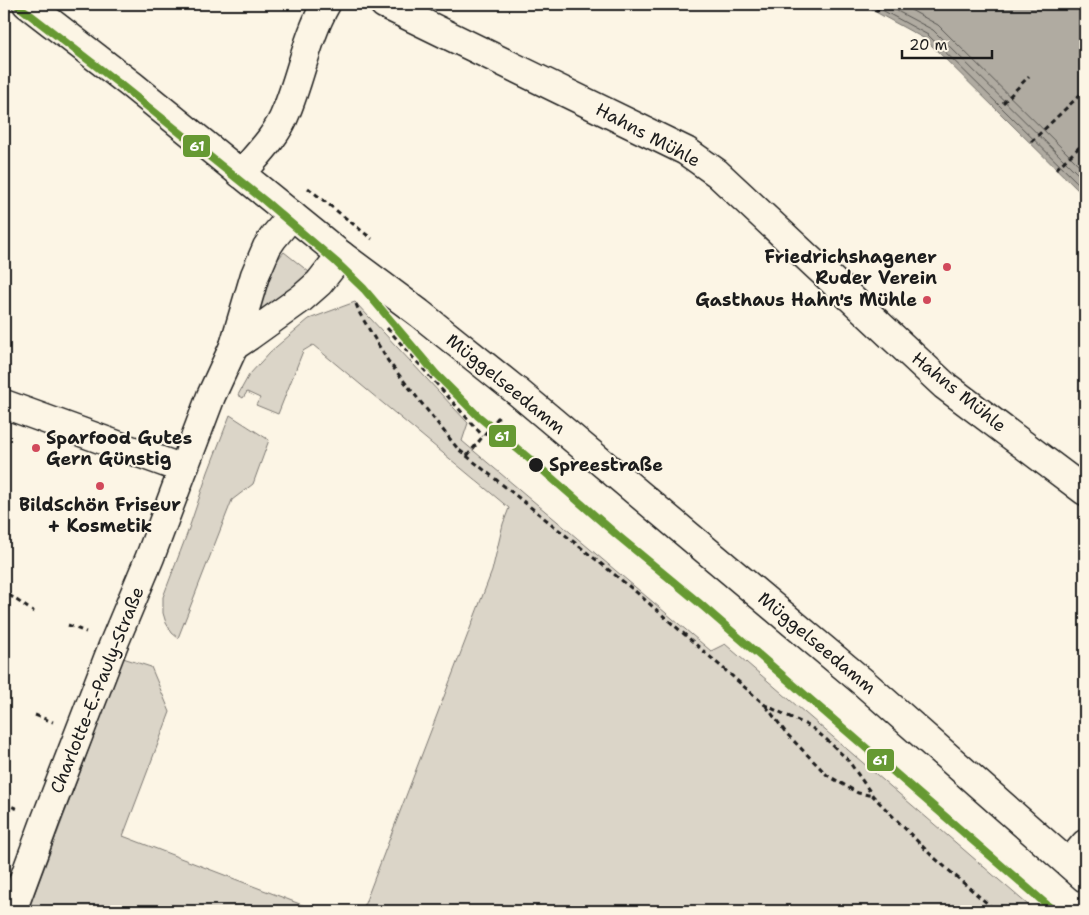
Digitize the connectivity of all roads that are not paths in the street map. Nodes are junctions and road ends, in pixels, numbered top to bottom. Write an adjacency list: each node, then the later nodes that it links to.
1 (27, 4): 4 (street, Müggelseedamm)
2 (326, 4): 4 (street)
3 (384, 4): 10 (street, Hahns Mühle)
4 (241, 174): 5 (street, Müggelseedamm)
5 (292, 215): 6 (street, Müggelseedamm); 7 (street, Charlotte-E.-Pauly-Straße)
6 (341, 255): 7 (street); 11 (street, Müggelseedamm)
7 (234, 346): 9 (street, Charlotte-E.-Pauly-Straße)
8 (4, 404): 9 (street)
9 (183, 469): 12 (street, Charlotte-E.-Pauly-Straße)
10 (1085, 491)
11 (1080, 862)
12 (12, 911)

